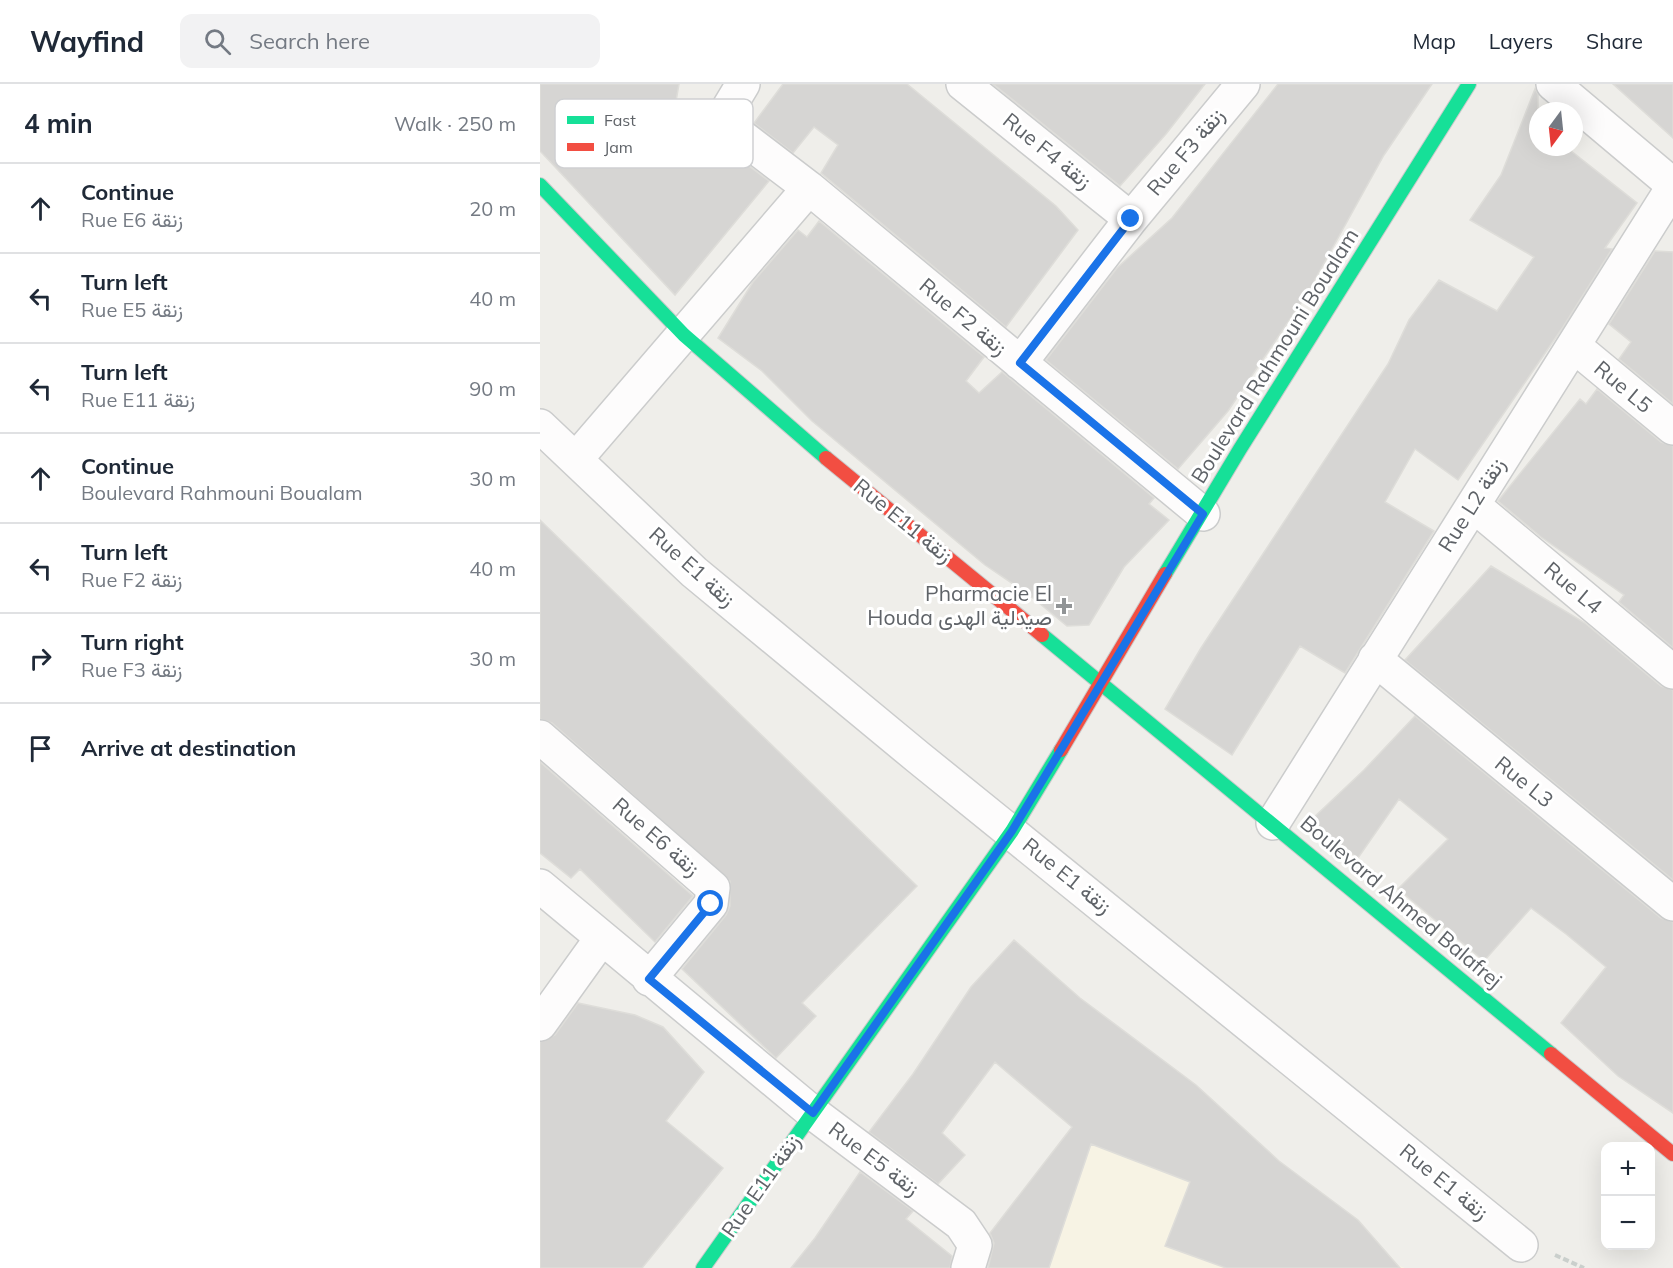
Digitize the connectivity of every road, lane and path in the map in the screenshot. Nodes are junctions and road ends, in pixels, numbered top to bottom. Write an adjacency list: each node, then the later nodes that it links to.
1 (743, 84): 6 (street, Rue F2 زنقة)
2 (963, 84): 11 (street, Rue F4 زنقة)
3 (1243, 84): 11 (street, Rue F3 زنقة)
4 (1469, 84): 19 (street, Boulevard Rahmouni Boualam)
5 (1553, 84): 9 (street)
6 (735, 99)
7 (753, 145): 10 (street, Rue F2 زنقة)
8 (540, 185): 12 (street, Rue E11 زنقة)
9 (1673, 186): 13 (street, Rue L2 زنقة)
10 (809, 188): 12 (street); 14 (street, Rue F2 زنقة)
11 (1131, 219): 14 (street, Rue F3 زنقة)
12 (684, 335): 17 (street); 22 (street, Rue E11 زنقة)
13 (1574, 346): 16 (street, Rue L5); 18 (street, Rue L2 زنقة)
14 (1020, 363): 19 (street, Rue F2 زنقة)
15 (540, 426): 17 (street, Rue E1 زنقة)
16 (1673, 428)
17 (576, 459): 25 (street, Rue E1 زنقة)
18 (1473, 505): 20 (street, Rue L2 زنقة); 21 (street, Rue L4)
19 (1203, 514): 22 (street, Boulevard Rahmouni Boualam)
20 (1375, 659): 24 (street, Rue L2 زنقة); 27 (street, Rue L3)
21 (1673, 672)
22 (1102, 684): 24 (street, Boulevard Ahmed Balafrej); 25 (street, Rue E11 زنقة)
23 (540, 737): 29 (street, Rue E6 زنقة)
24 (1273, 823): 32 (street, Boulevard Ahmed Balafrej)
25 (1012, 831): 31 (street, Rue E11 زنقة); 33 (street, Rue E1 زنقة)
26 (540, 886): 28 (street, Rue E5 زنقة)
27 (1673, 904)
28 (601, 939): 29 (street, Rue E5 زنقة); 30 (street)
29 (649, 979): 31 (street, Rue E5 زنقة)
30 (540, 1024)
31 (813, 1113): 34 (street, Rue E11 زنقة); 35 (street, Rue E5 زنقة)
32 (1673, 1154)
33 (1521, 1245)
34 (703, 1268)
35 (968, 1268)

